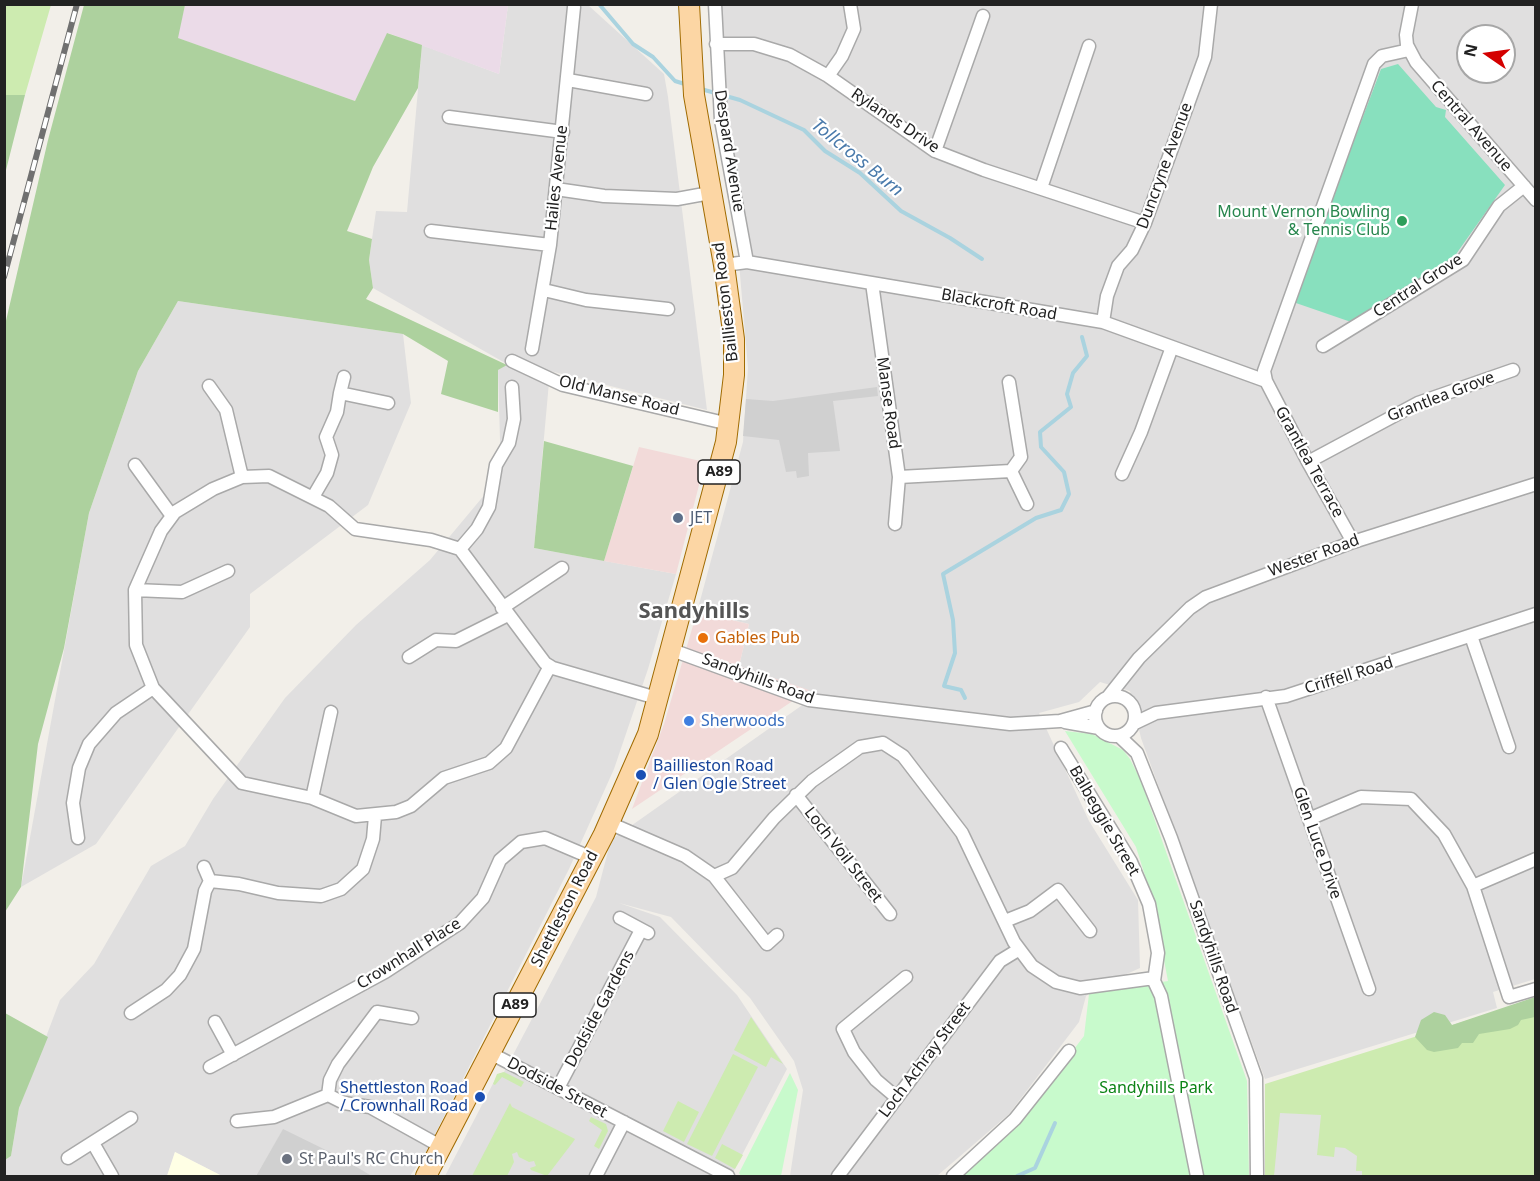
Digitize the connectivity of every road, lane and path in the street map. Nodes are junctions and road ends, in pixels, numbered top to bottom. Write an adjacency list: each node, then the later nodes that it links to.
1 (688, 4): 20 (main road, Baillieston Road / A89)
2 (715, 4): 8 (street, Despard Avenue)
3 (850, 4): 11 (street)
4 (1211, 4): 22 (street, Duncryne Avenue)
5 (1412, 4): 10 (street)
6 (574, 7): 12 (street, Hailes Avenue)
7 (983, 16): 16 (street)
8 (716, 44): 11 (street, Rylands Drive); 25 (street, Despard Avenue)
9 (1089, 46): 18 (street)
10 (1409, 50): 17 (street, Central Avenue); 37 (street)
11 (828, 76): 16 (street, Rylands Drive)
12 (568, 80): 13 (street); 15 (street, Hailes Avenue)
13 (646, 94)
14 (449, 117): 15 (street)
15 (563, 132): 19 (street, Hailes Avenue)
16 (935, 151): 18 (street, Rylands Drive)
17 (1524, 186): 21 (street, Central Avenue); 31 (street, Central Grove)
18 (1041, 188): 22 (street, Rylands Drive)
19 (556, 189): 20 (street); 24 (street, Hailes Avenue)
20 (710, 193): 26 (main road, Baillieston Road / A89)
21 (1536, 200)
22 (1145, 223): 30 (street, Duncryne Avenue)
23 (431, 231): 24 (street)
24 (550, 244): 28 (street, Hailes Avenue)
25 (747, 262): 26 (street, Blackcroft Road); 27 (street, Blackcroft Road)
26 (724, 265): 43 (main road, Baillieston Road / A89)
27 (872, 283): 30 (street, Blackcroft Road); 49 (street, Manse Road)
28 (544, 290): 29 (street); 33 (street, Hailes Avenue)
29 (668, 309)
30 (1102, 322): 32 (street, Blackcroft Road)
31 (1323, 346)
32 (1172, 347): 37 (street, Blackcroft Road); 47 (street)
33 (532, 349)
34 (512, 361): 43 (street, Old Manse Road)
35 (1513, 370): 44 (street, Grantlea Grove)
36 (344, 377): 41 (street)
37 (1266, 381): 44 (street, Grantlea Terrace)
38 (1009, 382): 46 (street)
39 (209, 386): 48 (street)
40 (512, 387): 56 (street)
41 (340, 393): 42 (street); 51 (street)
42 (388, 403)
43 (729, 423): 63 (main road, Baillieston Road / A89)
44 (1308, 462): 55 (street, Grantlea Terrace)
45 (135, 465): 53 (street)
46 (1011, 471): 49 (street); 52 (street)
47 (1122, 474)
48 (243, 477): 51 (street); 53 (street)
49 (899, 477): 54 (street, Manse Road)
50 (1536, 484): 55 (street, Wester Road)
51 (313, 498): 56 (street)
52 (1027, 504)
53 (172, 516): 59 (street)
54 (895, 524)
55 (1353, 542): 66 (street, Wester Road)
56 (460, 549): 60 (street)
57 (562, 568): 60 (street)
58 (228, 571): 59 (street)
59 (135, 590): 67 (street)
60 (505, 611): 64 (street); 65 (street)
61 (1536, 614): 62 (street, Criffell Road)
62 (1471, 636): 70 (street, Criffell Road); 81 (street)
63 (672, 650): 71 (main road, Baillieston Road / A89); 76 (street, Sandyhills Road)
64 (410, 657)
65 (550, 666): 71 (street); 85 (street)
66 (1123, 678): 68 (street); 69 (street, Wester Road)
67 (153, 688): 84 (street); 88 (street)
68 (1122, 696): 69 (street); 72 (street)
69 (1108, 697): 73 (street)
70 (1266, 697): 75 (street, Criffell Road); 86 (street, Glen Luce Drive)
71 (660, 699): 87 (main road, Baillieston Road / A89)
72 (1134, 707): 75 (street, Criffell Road); 77 (street, Sandyhills Road)
73 (1096, 711): 76 (street, Sandyhills Road); 78 (street)
74 (331, 712): 84 (street)
75 (1156, 713): 77 (street, Criffell Road)
76 (1060, 721): 78 (street, Sandyhills Road)
77 (1133, 726): 79 (street); 80 (street, Sandyhills Road)
78 (1099, 728): 79 (street, Sandyhills Road)
79 (1119, 736): 80 (street, Sandyhills Road)
80 (1132, 746): 128 (street, Sandyhills Road)
81 (1509, 747)
82 (1061, 748): 102 (street, Balbeggie Street)
83 (796, 795): 92 (street); 95 (street, Loch Voil Street); 97 (street)
84 (312, 798): 85 (street)
85 (375, 816): 93 (street)
86 (1309, 819): 94 (street); 103 (street, Glen Luce Drive)
87 (607, 828): 89 (main road, Shettleston Road / A89); 92 (street)
88 (78, 838)
89 (592, 858): 109 (main road, Shettleston Road / A89); 110 (street, Crownhall Place)
90 (1536, 859): 94 (street)
91 (204, 867): 93 (street)
92 (714, 876): 99 (street)
93 (210, 881): 105 (street)
94 (1473, 886): 104 (street)
95 (890, 914)
96 (620, 918): 112 (street, Dodside Gardens)
97 (1005, 921): 98 (street); 100 (street)
98 (1090, 931)
99 (777, 935)
100 (1018, 950): 102 (street); 114 (street, Loch Achray Street)
101 (906, 977): 114 (street)
102 (1154, 978): 127 (street, Balbeggie Street)
103 (1369, 989)
104 (1536, 989)
105 (131, 1013)
106 (412, 1018): 113 (street)
107 (215, 1022): 110 (street)
108 (1070, 1051): 126 (street)
109 (490, 1053): 112 (street, Dodside Street); 119 (main road, Shettleston Road / A89)
110 (233, 1055): 111 (street, Crownhall Place)
111 (210, 1067)
112 (558, 1088): 117 (street, Dodside Street)
113 (328, 1095): 116 (street); 119 (street)
114 (896, 1097): 125 (street, Loch Achray Street)
115 (132, 1118): 118 (street)
116 (237, 1121)
117 (624, 1122): 123 (street); 124 (street, Dodside Street)
118 (93, 1143): 120 (street); 121 (street)
119 (442, 1147): 122 (main road, Shettleston Road / A89)
120 (68, 1158)
121 (112, 1176)
122 (426, 1176)
123 (596, 1176)
124 (728, 1176)
125 (838, 1176)
126 (953, 1176)
127 (1197, 1176)
128 (1257, 1176)

